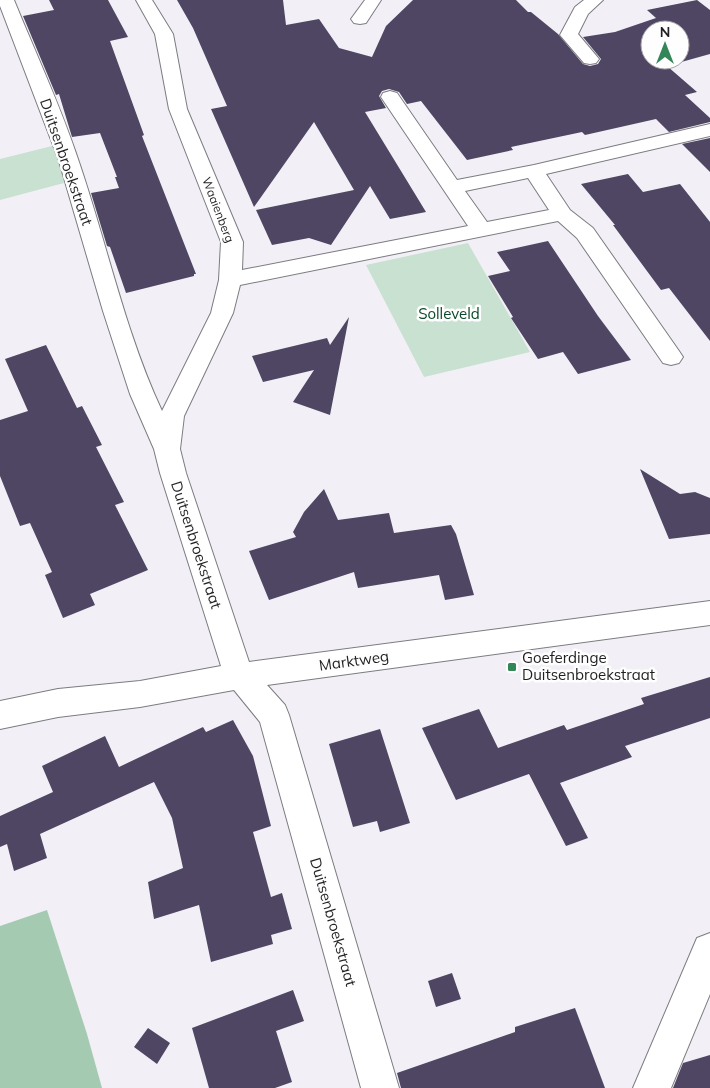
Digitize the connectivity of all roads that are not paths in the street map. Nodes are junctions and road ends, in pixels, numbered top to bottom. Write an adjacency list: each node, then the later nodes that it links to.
1 (6, 0): 15 (street, Duitsenbroekstraat)
2 (144, 0): 13 (street, Waaienberg)
3 (373, 0): 5 (street)
4 (595, 0): 6 (street)
5 (360, 19)
6 (590, 59)
7 (390, 96): 10 (street)
8 (710, 130): 9 (street)
9 (534, 171): 10 (street); 11 (street)
10 (453, 187): 12 (street)
11 (562, 214): 12 (street); 14 (street)
12 (481, 230): 13 (street)
13 (230, 280): 15 (street, Waaienberg)
14 (671, 357)
15 (167, 449): 17 (street, Duitsenbroekstraat)
16 (710, 613): 17 (street, Marktweg)
17 (240, 676): 18 (street, Marktweg); 20 (street, Duitsenbroekstraat)
18 (0, 715)
19 (710, 951): 21 (street)
20 (380, 1088)
21 (652, 1088)

